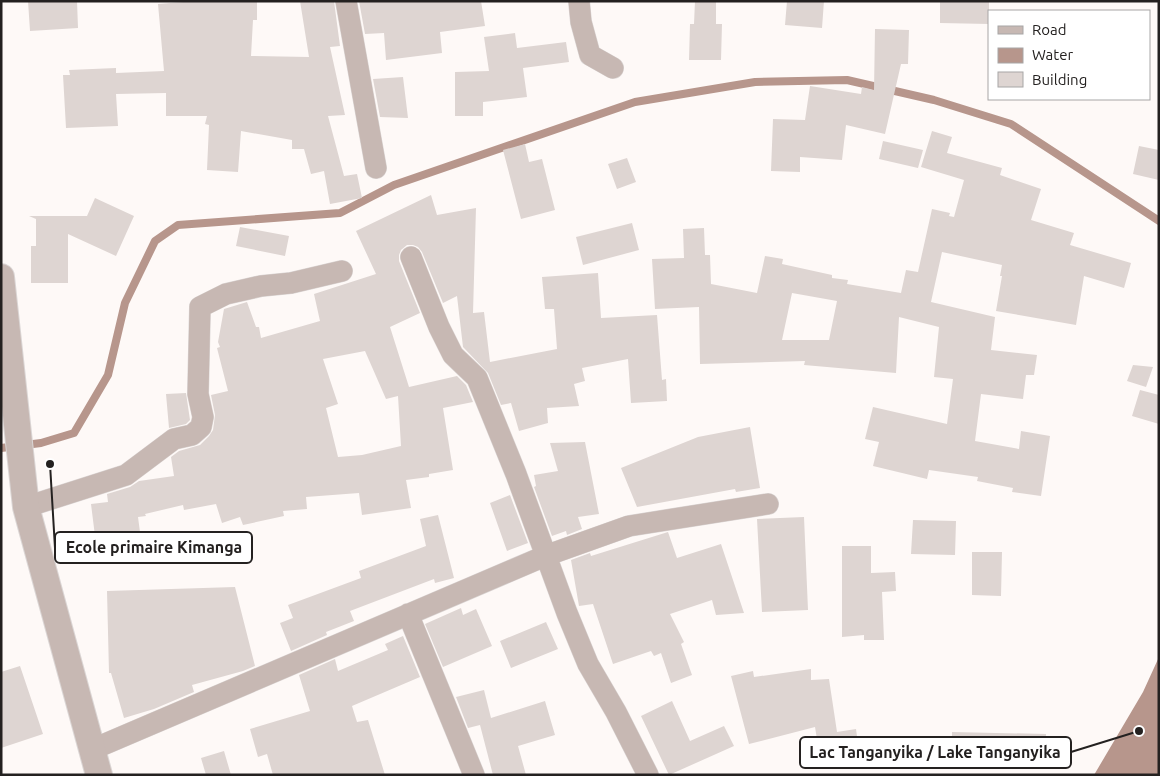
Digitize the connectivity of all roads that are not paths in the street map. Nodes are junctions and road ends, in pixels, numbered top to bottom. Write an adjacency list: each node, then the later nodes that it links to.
1 (346, 1): 4 (street)
2 (579, 1): 3 (street)
3 (613, 68)
4 (376, 168)
5 (411, 257): 10 (street)
6 (342, 271): 9 (street)
7 (1, 277): 9 (street)
8 (768, 504): 10 (street)
9 (26, 507): 12 (street)
10 (545, 556): 11 (street); 15 (street)
11 (408, 614): 12 (street); 14 (street)
12 (91, 750): 13 (street)
13 (99, 775)
14 (474, 775)
15 (648, 775)

